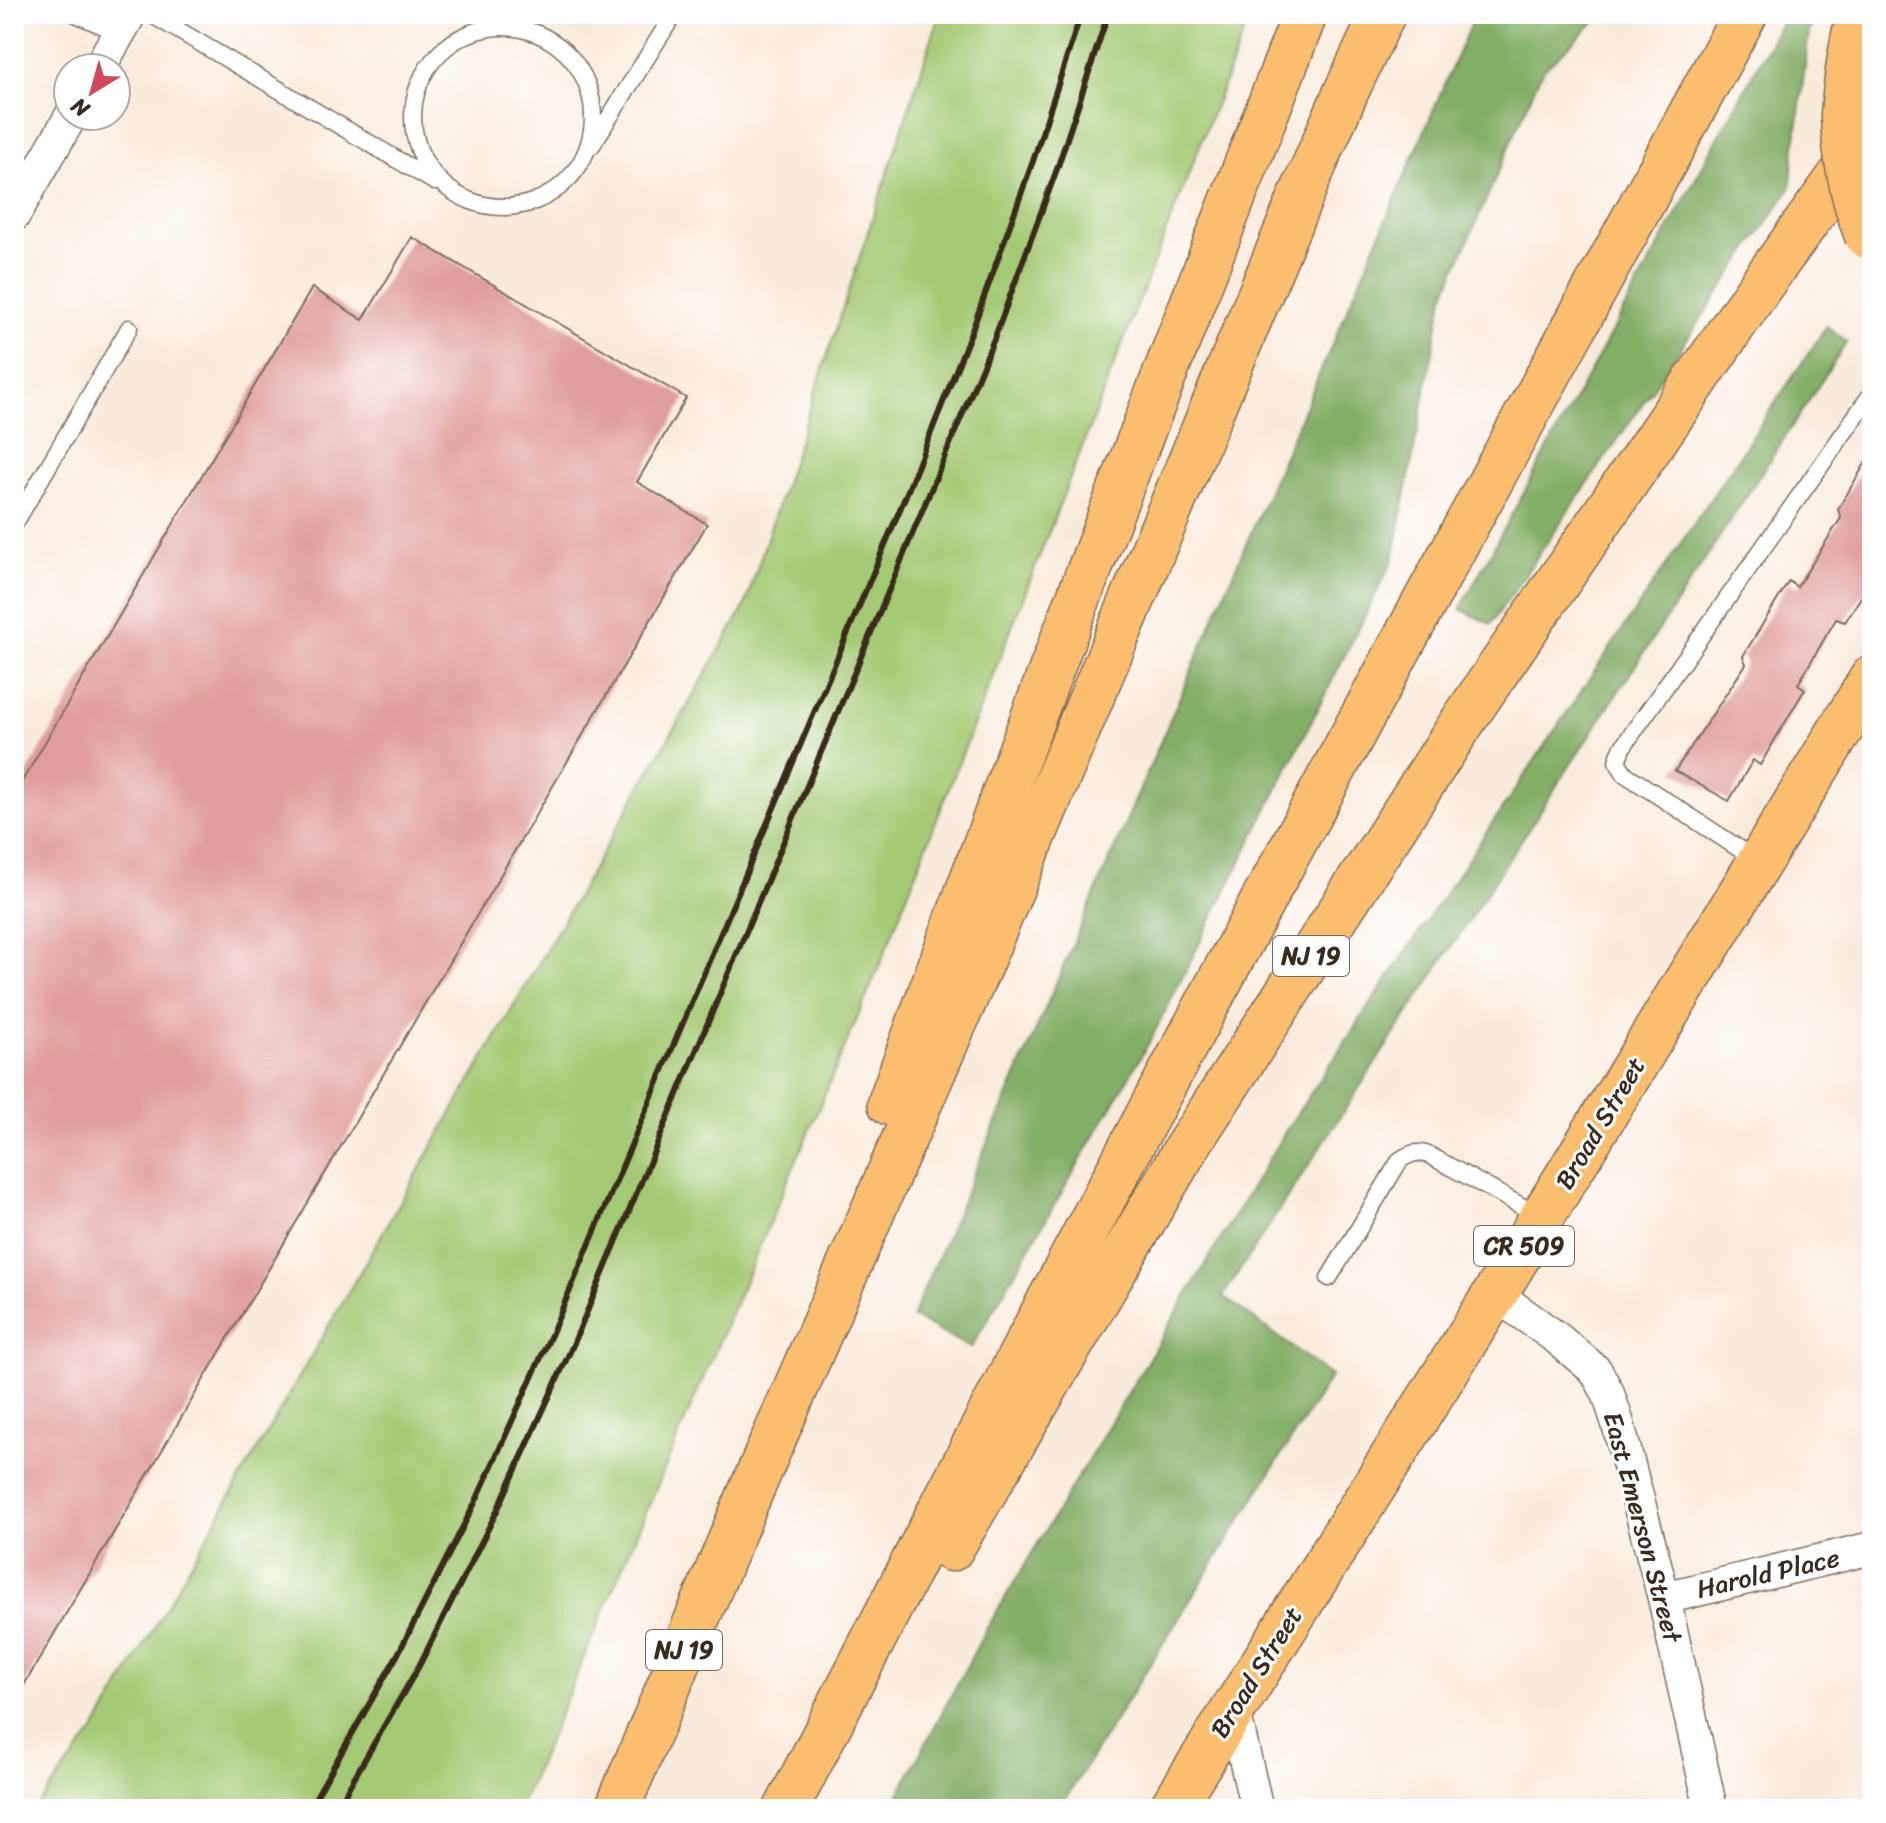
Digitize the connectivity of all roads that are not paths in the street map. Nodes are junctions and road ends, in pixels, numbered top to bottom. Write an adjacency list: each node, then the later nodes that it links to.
1 (76, 14): 9 (lane)
2 (151, 14): 14 (lane)
3 (674, 14): 13 (lane)
4 (1305, 14): 25 (main road)
5 (1383, 14): 25 (main road, NJ 19)
6 (1745, 14): 30 (main road)
7 (1859, 14): 11 (main road)
8 (501, 21): 13 (lane); 14 (lane)
9 (125, 24): 10 (street)
10 (108, 52)
11 (1858, 124): 16 (main road, bridge); 31 (main road, NJ 19)
12 (62, 132): 15 (street)
13 (577, 170): 14 (lane)
14 (450, 190)
15 (14, 215)
16 (1870, 239)
17 (129, 328): 19 (lane)
18 (1872, 393): 21 (lane)
19 (14, 525)
20 (1872, 678): 21 (main road, Broad Street / CR 509)
21 (1759, 862): 22 (main road, Broad Street / CR 509)
22 (1542, 1217): 23 (lane); 24 (main road, Broad Street / CR 509)
23 (1329, 1278)
24 (1495, 1294): 27 (street, East Emerson Street); 28 (main road, Broad Street / CR 509)
25 (751, 1491): 29 (main road, NJ 19)
26 (1872, 1548): 27 (street, Harold Place)
27 (1664, 1598): 34 (street, East Emerson Street)
28 (1233, 1708): 32 (main road, Broad Street / CR 509); 33 (street)
29 (617, 1809)
30 (786, 1809)
31 (796, 1809)
32 (1171, 1809)
33 (1257, 1809)
34 (1711, 1809)

